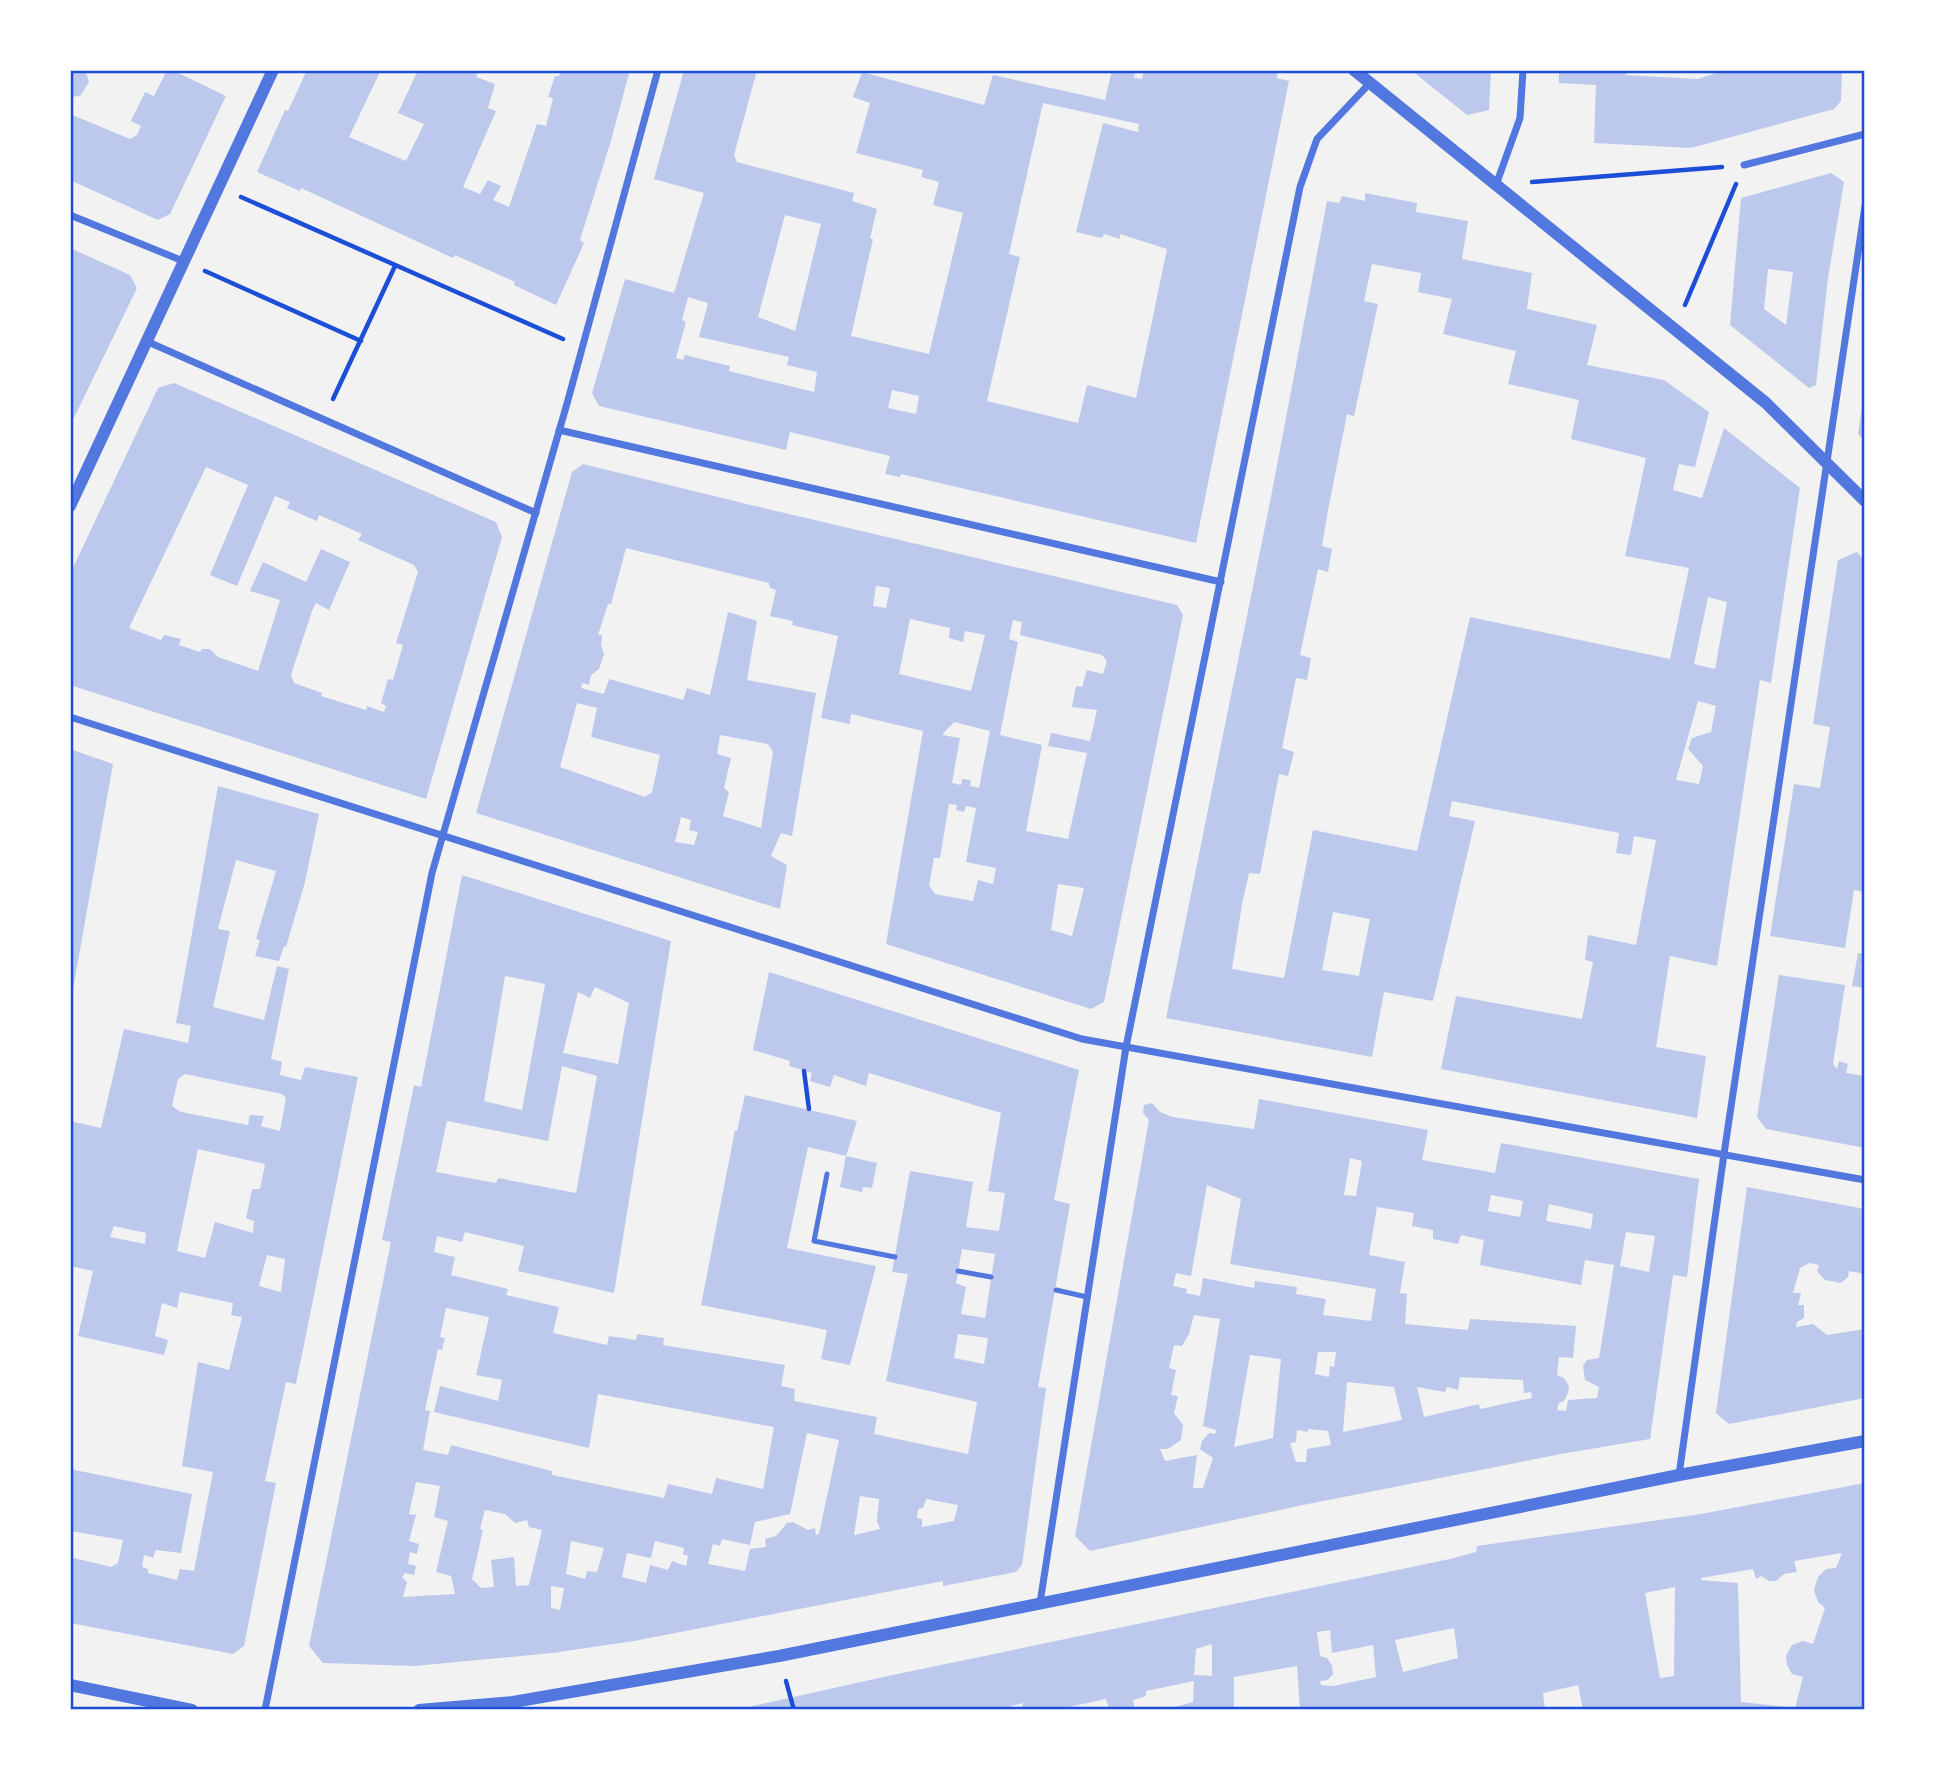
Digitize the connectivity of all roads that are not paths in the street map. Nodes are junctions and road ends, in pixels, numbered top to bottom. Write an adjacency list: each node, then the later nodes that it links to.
1 (272, 70): 11 (street)
2 (658, 70): 13 (street)
3 (1354, 70): 5 (street)
4 (1522, 70): 8 (street)
5 (1369, 83): 8 (street); 18 (street)
6 (1865, 134): 7 (street)
7 (1744, 165)
8 (1496, 185): 14 (street)
9 (1865, 206): 14 (street)
10 (70, 215): 11 (street)
11 (183, 261): 12 (street)
12 (146, 341): 16 (street); 17 (street)
13 (559, 430): 17 (street); 18 (street)
14 (1828, 462): 15 (street); 22 (street)
15 (1865, 501)
16 (70, 506)
17 (536, 513): 20 (street)
18 (1221, 582): 21 (street)
19 (70, 717): 20 (street)
20 (443, 837): 21 (street); 35 (street)
21 (1126, 1046): 22 (street); 29 (street)
22 (1724, 1154): 24 (street); 31 (street)
23 (827, 1174): 25 (lane)
24 (1865, 1180)
25 (895, 1257)
26 (958, 1271): 27 (lane)
27 (991, 1277)
28 (1056, 1290): 29 (lane)
29 (1087, 1297): 32 (street)
30 (1865, 1441): 31 (street)
31 (1679, 1475): 32 (street)
32 (1040, 1604): 36 (street)
33 (70, 1685): 34 (street)
34 (192, 1710)
35 (265, 1710)
36 (419, 1710)

